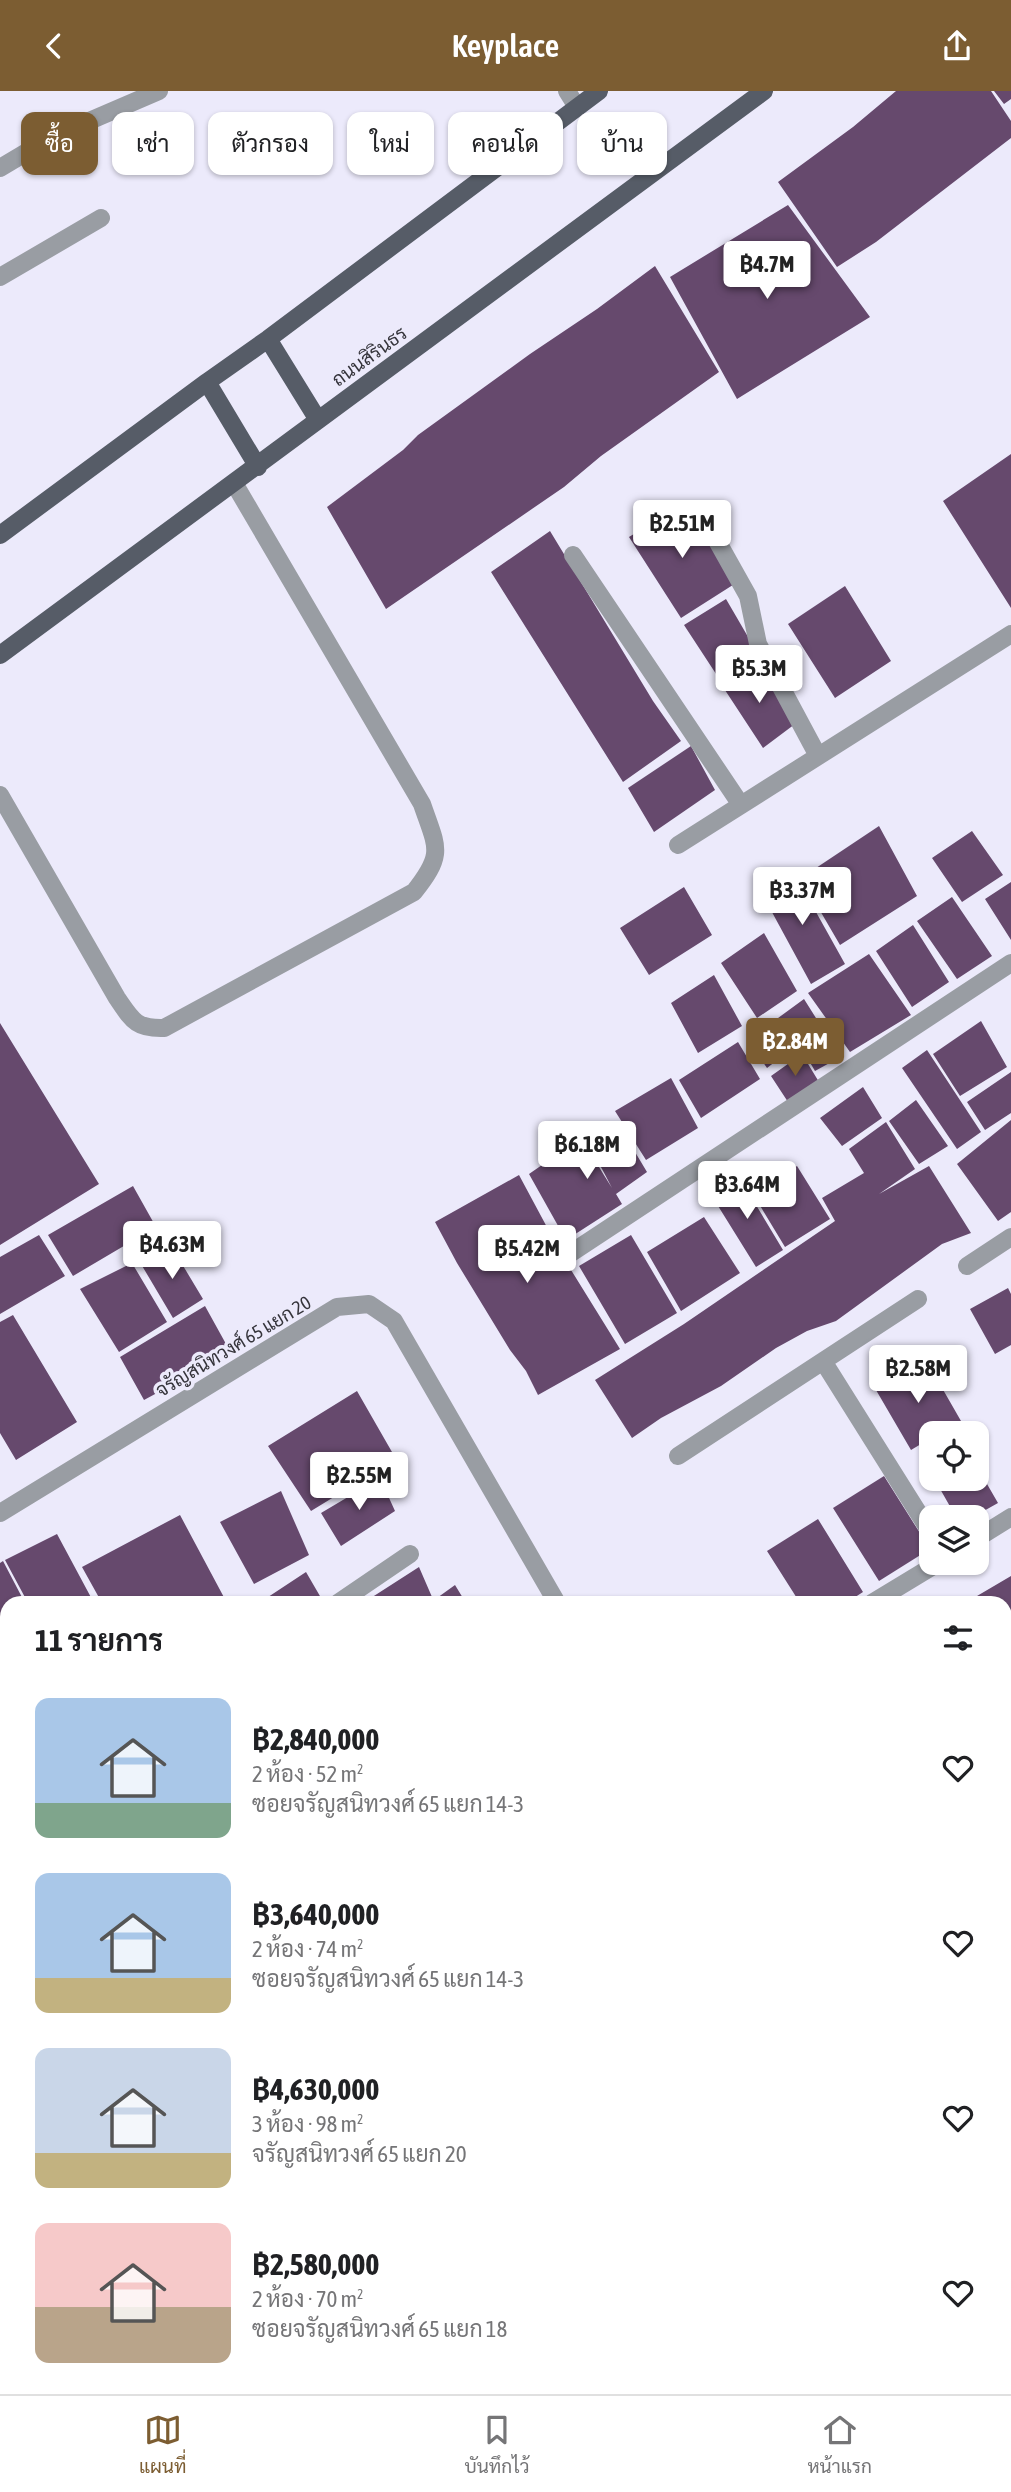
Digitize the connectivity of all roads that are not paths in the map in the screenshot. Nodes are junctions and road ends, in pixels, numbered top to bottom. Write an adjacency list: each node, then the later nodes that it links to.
1 (159, 91): 6 (street)
2 (567, 91): 5 (street)
3 (599, 91): 5 (main road)
4 (764, 91): 11 (main road, ถนนสิรินธร)
5 (577, 107): 9 (main road)
6 (0, 167)
7 (101, 218): 8 (street)
8 (0, 277)
9 (268, 339): 10 (main road); 11 (main road)
10 (207, 381): 12 (main road); 15 (main road)
11 (318, 420): 12 (main road, ถนนสิรินธร)
12 (258, 467): 13 (main road, ถนนสิรินธร)
13 (234, 483): 18 (main road, ถนนสิรินธร); 20 (street)
14 (701, 513): 19 (street)
15 (0, 535)
16 (573, 555): 21 (street)
17 (1011, 634): 19 (street)
18 (0, 655)
19 (818, 756): 21 (street)
20 (0, 795)
21 (741, 805): 22 (street)
22 (678, 845)
23 (1011, 963): 25 (street)
24 (1011, 1237): 26 (street)
25 (568, 1255)
26 (967, 1265)
27 (918, 1299): 28 (street)
28 (823, 1361): 29 (street); 31 (street)
29 (678, 1456)
30 (0, 1513): 37 (street, จรัญสนิทวงศ์ 65 แยก 20)
31 (919, 1514)
32 (1011, 1517): 33 (street)
33 (989, 1530)
34 (410, 1554): 36 (street)
35 (919, 1574): 38 (street)
36 (348, 1596)
37 (553, 1596)
38 (883, 1596)

